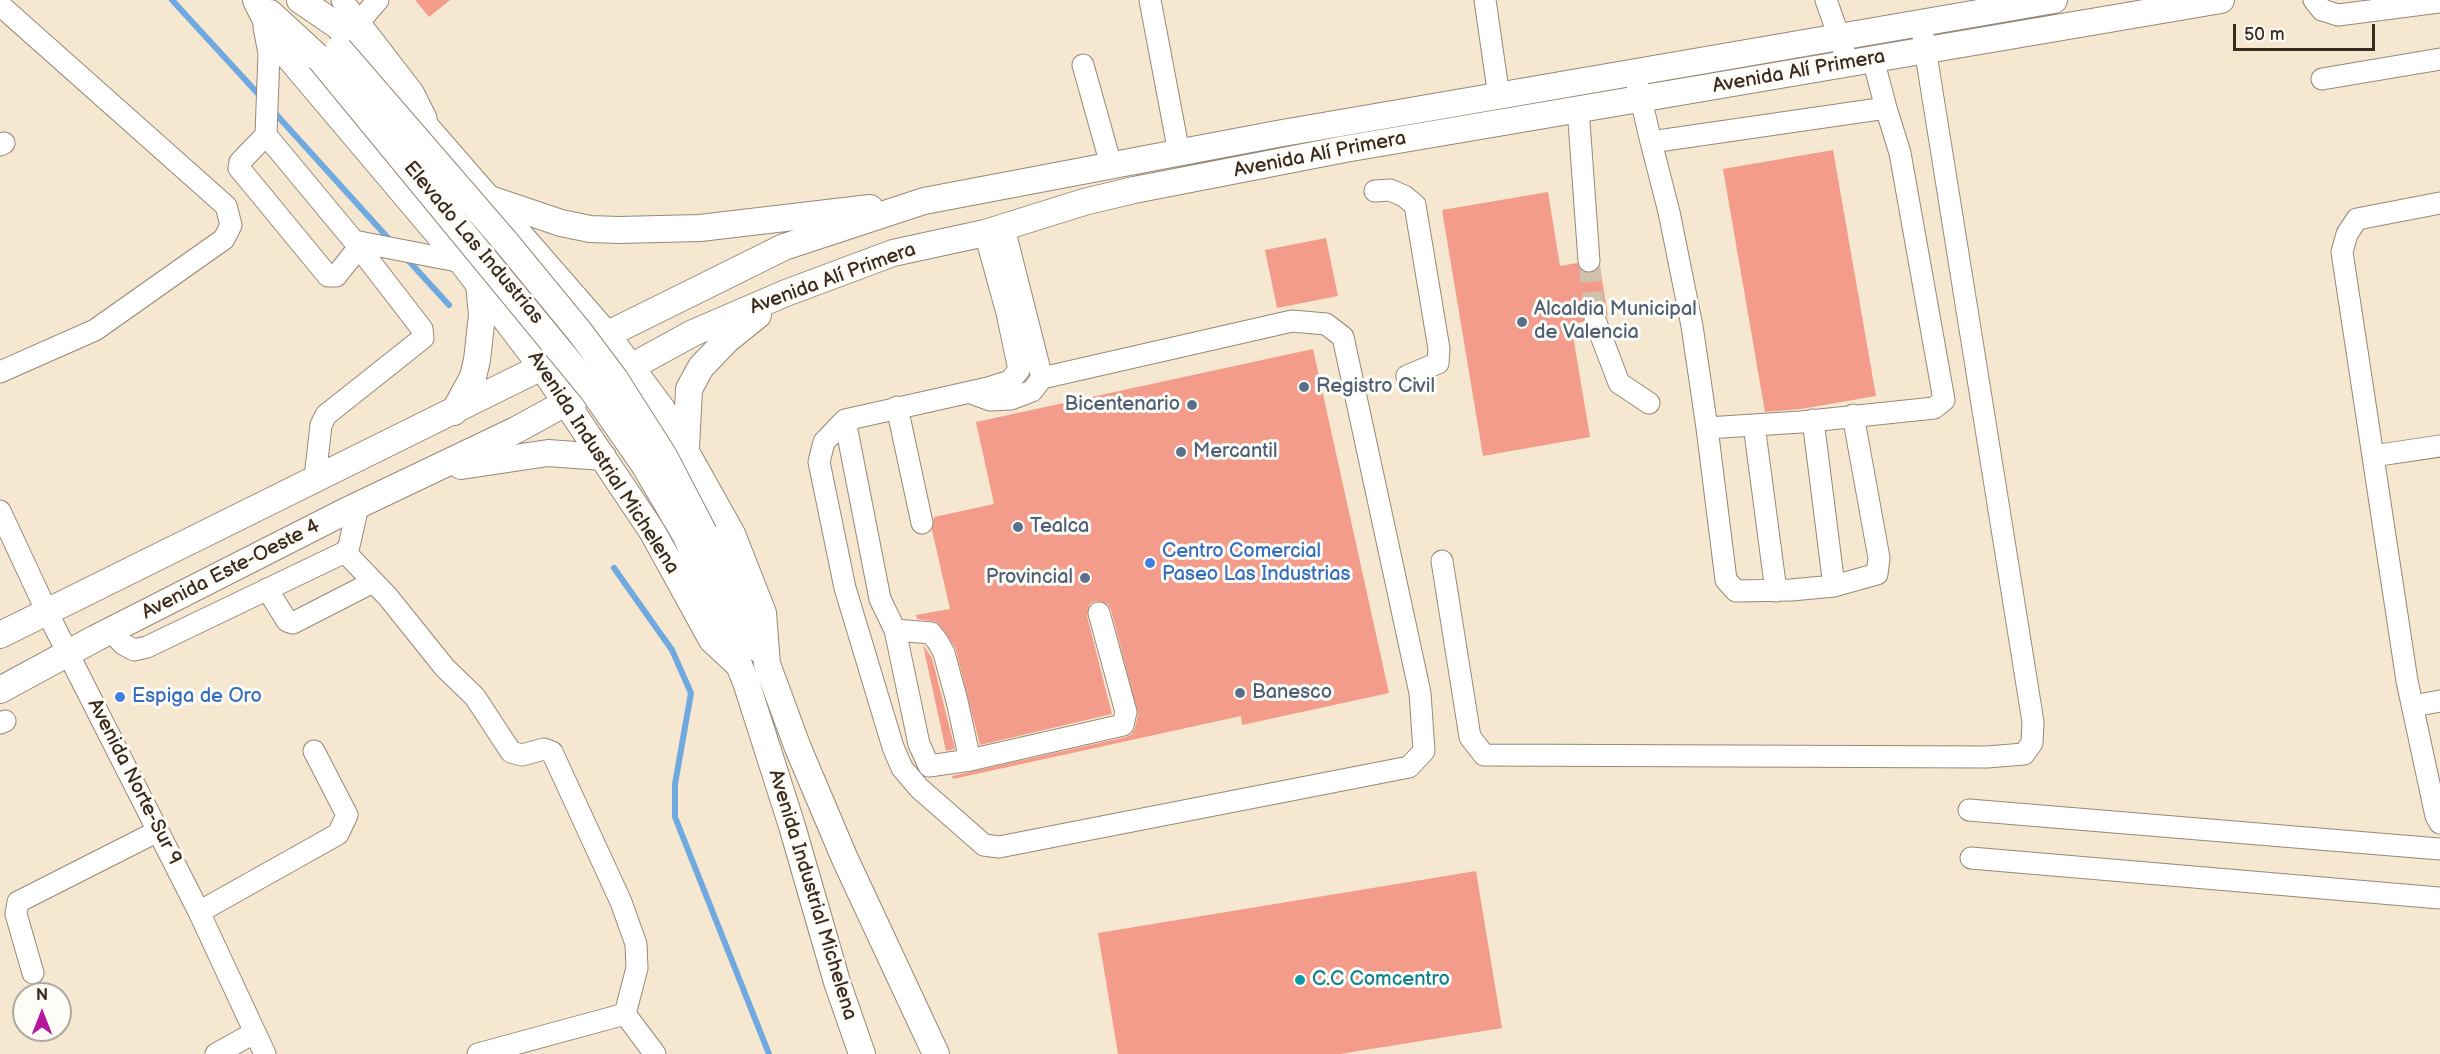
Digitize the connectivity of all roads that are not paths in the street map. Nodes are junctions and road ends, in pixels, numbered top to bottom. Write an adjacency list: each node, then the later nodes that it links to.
1 (292, 0): 17 (main road, Elevado Las Industrias)
2 (300, 0): 31 (main road, Avenida Industrial Michelena)
3 (342, 0): 14 (street, Avenida Industrial Michelena)
4 (378, 0): 14 (street)
5 (1149, 0): 32 (street)
6 (1485, 0): 25 (street)
7 (1826, 0): 16 (street)
8 (2054, 0): 15 (main road, Avenida Alí Primera)
9 (2221, 0): 18 (main road, Avenida Alí Primera)
10 (2314, 0): 12 (street)
11 (257, 2): 17 (main road, Elevado Las Industrias); 29 (street); 41 (main road, Avenida Industrial Michelena)
12 (2440, 2)
13 (0, 5): 48 (street)
14 (359, 22): 31 (street, Avenida Industrial Michelena)
15 (1921, 23): 16 (main road, Avenida Alí Primera); 18 (street)
16 (1840, 37): 21 (street); 23 (main road, Avenida Alí Primera)
17 (323, 48): 71 (main road, Elevado Las Industrias, bridge)
18 (1926, 50): 19 (main road, Avenida Alí Primera); 73 (street)
19 (1873, 59): 21 (main road, Avenida Alí Primera); 28 (street)
20 (2440, 59): 24 (street)
21 (1847, 63): 26 (main road, Avenida Alí Primera)
22 (1083, 65): 33 (street)
23 (1635, 73): 25 (main road, Avenida Alí Primera); 26 (street)
24 (2322, 79)
25 (1499, 97): 32 (main road, Avenida Alí Primera)
26 (1641, 99): 27 (main road, Avenida Alí Primera); 30 (street)
27 (1578, 108): 38 (main road, Avenida Alí Primera); 40 (street)
28 (1886, 108): 30 (street); 56 (street)
29 (266, 126): 39 (street); 39 (street)
30 (1651, 142): 60 (street)
31 (438, 143): 35 (main road, Avenida Industrial Michelena)
32 (1179, 153): 33 (main road, Avenida Alí Primera)
33 (1102, 167): 36 (main road, Avenida Alí Primera); 38 (main road)
34 (1375, 191): 49 (street)
35 (485, 197): 36 (main road); 45 (main road, Avenida Industrial Michelena)
36 (924, 201): 45 (main road, Avenida Alí Primera)
37 (2440, 203): 64 (street)
38 (994, 230): 43 (main road, Avenida Alí Primera); 50 (street); 51 (street)
39 (357, 244): 41 (street); 67 (street)
40 (1589, 261)
41 (462, 262): 42 (main road, Avenida Industrial Michelena)
42 (479, 284): 47 (main road, Avenida Industrial Michelena); 55 (main road)
43 (786, 293): 46 (main road, Avenida Alí Primera); 62 (main road)
44 (1595, 320): 53 (street)
45 (607, 335): 46 (main road, Avenida Industrial Michelena); 47 (main road, Avenida Alí Primera)
46 (630, 366): 52 (main road, Avenida Alí Primera); 62 (main road, Avenida Industrial Michelena)
47 (543, 367): 52 (main road, Avenida Industrial Michelena); 55 (main road, Avenida Alí Primera)
48 (0, 372)
49 (1407, 376)
50 (1042, 378): 51 (street); 57 (street)
51 (969, 392): 54 (street)
52 (567, 402): 63 (main road, Avenida Alí Primera); 65 (main road, Avenida Industrial Michelena)
53 (1649, 403)
54 (897, 407): 57 (street); 70 (street)
55 (454, 412): 67 (main road, Avenida Alí Primera)
56 (1853, 415): 58 (street); 75 (street)
57 (846, 420): 80 (street)
58 (1813, 420): 59 (street); 75 (street)
59 (1754, 425): 60 (street); 77 (street)
60 (1707, 428): 77 (street)
61 (2440, 446): 64 (street)
62 (686, 448): 84 (main road, Avenida Industrial Michelena)
63 (465, 456): 66 (main road, Avenida Este-Oeste 4)
64 (2373, 456): 88 (street)
65 (603, 458): 66 (main road); 85 (main road, Avenida Industrial Michelena)
66 (436, 470): 68 (main road, Avenida Este-Oeste 4)
67 (315, 478): 78 (main road, Avenida Alí Primera)
68 (358, 506): 72 (street); 81 (main road, Avenida Este-Oeste 4)
69 (0, 511): 78 (street, Avenida Norte-Sur 9)
70 (922, 523)
71 (695, 534): 84 (main road, Elevado Las Industrias); 85 (main road, Elevado Las Industrias)
72 (345, 552): 74 (street); 76 (street)
73 (1442, 561)
74 (373, 582): 76 (street); 99 (street)
75 (1834, 586): 77 (street)
76 (267, 589): 81 (street)
77 (1776, 591)
78 (47, 612): 82 (main road, Avenida Alí Primera); 83 (street, Avenida Norte-Sur 9)
79 (1099, 613): 90 (street)
80 (895, 630): 90 (street); 90 (street)
81 (111, 631): 83 (main road, Avenida Este-Oeste 4)
82 (0, 635)
83 (69, 652): 86 (main road, Avenida Este-Oeste 4); 93 (street, Avenida Norte-Sur 9)
84 (767, 664): 106 (main road, Avenida Industrial Michelena)
85 (739, 665): 105 (main road, Avenida Industrial Michelena)
86 (0, 690)
87 (2440, 701): 88 (street)
88 (2413, 706): 92 (street)
89 (314, 751): 97 (street)
90 (970, 760)
91 (1969, 810): 94 (street)
92 (2440, 823)
93 (158, 831): 97 (street, Avenida Norte-Sur 9); 98 (street)
94 (2440, 849)
95 (1971, 858): 96 (street)
96 (2440, 898)
97 (199, 912): 100 (street, Avenida Norte-Sur 9)
98 (33, 973)
99 (625, 1014): 103 (street); 104 (street)
100 (254, 1033): 101 (street); 102 (street, Avenida Norte-Sur 9)
101 (216, 1054)
102 (265, 1054)
103 (478, 1054)
104 (655, 1054)
105 (862, 1054)
106 (936, 1054)

